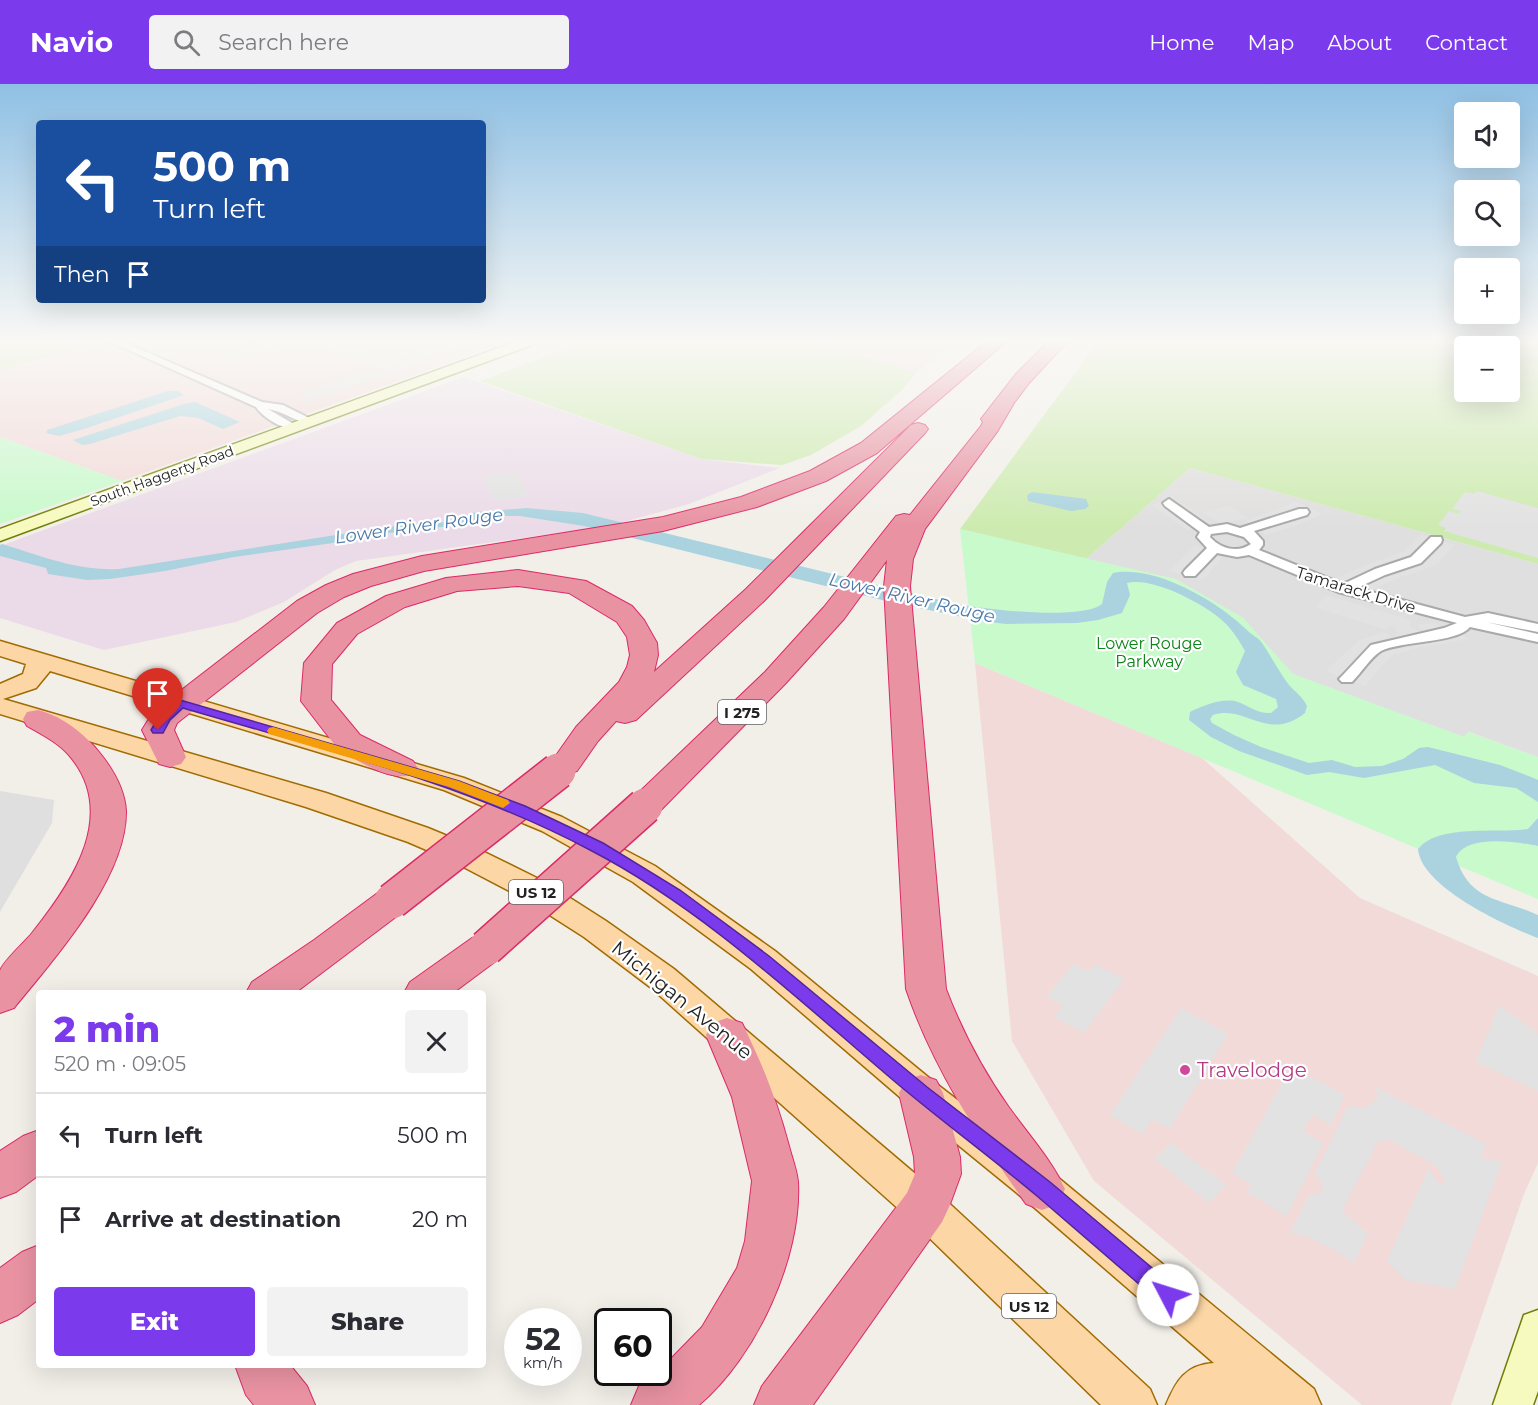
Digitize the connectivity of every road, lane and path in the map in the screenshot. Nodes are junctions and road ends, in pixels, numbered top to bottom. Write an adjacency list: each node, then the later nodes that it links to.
1 (257, 404): 6 (street)
2 (358, 404): 7 (main road, South Haggerty Road)
3 (923, 404): 26 (highway)
4 (942, 404): 30 (highway)
5 (1004, 404): 16 (highway)
6 (260, 405): 7 (street); 7 (street)
7 (302, 424): 12 (main road, South Haggerty Road)
8 (1169, 504): 10 (street)
9 (1303, 512): 11 (street)
10 (1207, 531): 11 (street); 14 (street)
11 (1242, 531): 15 (street)
12 (0, 535)
13 (1436, 540): 18 (street)
14 (1215, 548): 15 (street, Tamarack Drive); 17 (street)
15 (1250, 551): 18 (street, Tamarack Drive)
16 (890, 556): 32 (highway, I 275, bridge); 41 (highway)
17 (1190, 573)
18 (1343, 589): 19 (street, Tamarack Drive)
19 (1465, 621): 20 (street, Tamarack Drive); 21 (street, Tamarack Drive); 24 (street)
20 (1538, 628)
21 (1538, 638)
22 (0, 648): 23 (main road)
23 (39, 660): 25 (main road); 26 (main road)
24 (1347, 679)
25 (0, 692)
26 (180, 704): 29 (highway); 31 (main road)
27 (0, 706): 28 (main road, Michigan Avenue / US 12)
28 (38, 719): 29 (main road, Michigan Avenue / US 12); 36 (highway)
29 (170, 757): 37 (main road, Michigan Avenue / US 12)
30 (562, 767): 31 (highway); 33 (highway, bridge)
31 (402, 768): 38 (main road)
32 (486, 948): 34 (highway, I 275); 35 (highway)
33 (270, 990)
34 (428, 990)
35 (436, 990)
36 (0, 997)
37 (727, 1035): 42 (main road, Michigan Avenue / US 12); 49 (highway)
38 (921, 1093): 41 (main road); 42 (highway)
39 (36, 1152): 40 (highway)
40 (0, 1177)
41 (1042, 1188): 47 (main road)
42 (925, 1207): 50 (highway); 51 (main road, Michigan Avenue / US 12)
43 (36, 1271): 44 (highway)
44 (0, 1298)
45 (1538, 1329): 53 (main road)
46 (262, 1368): 48 (highway)
47 (1294, 1402): 52 (main road)
48 (288, 1405)
49 (658, 1405)
50 (781, 1405)
51 (1134, 1405)
52 (1189, 1405)
53 (1513, 1405)

